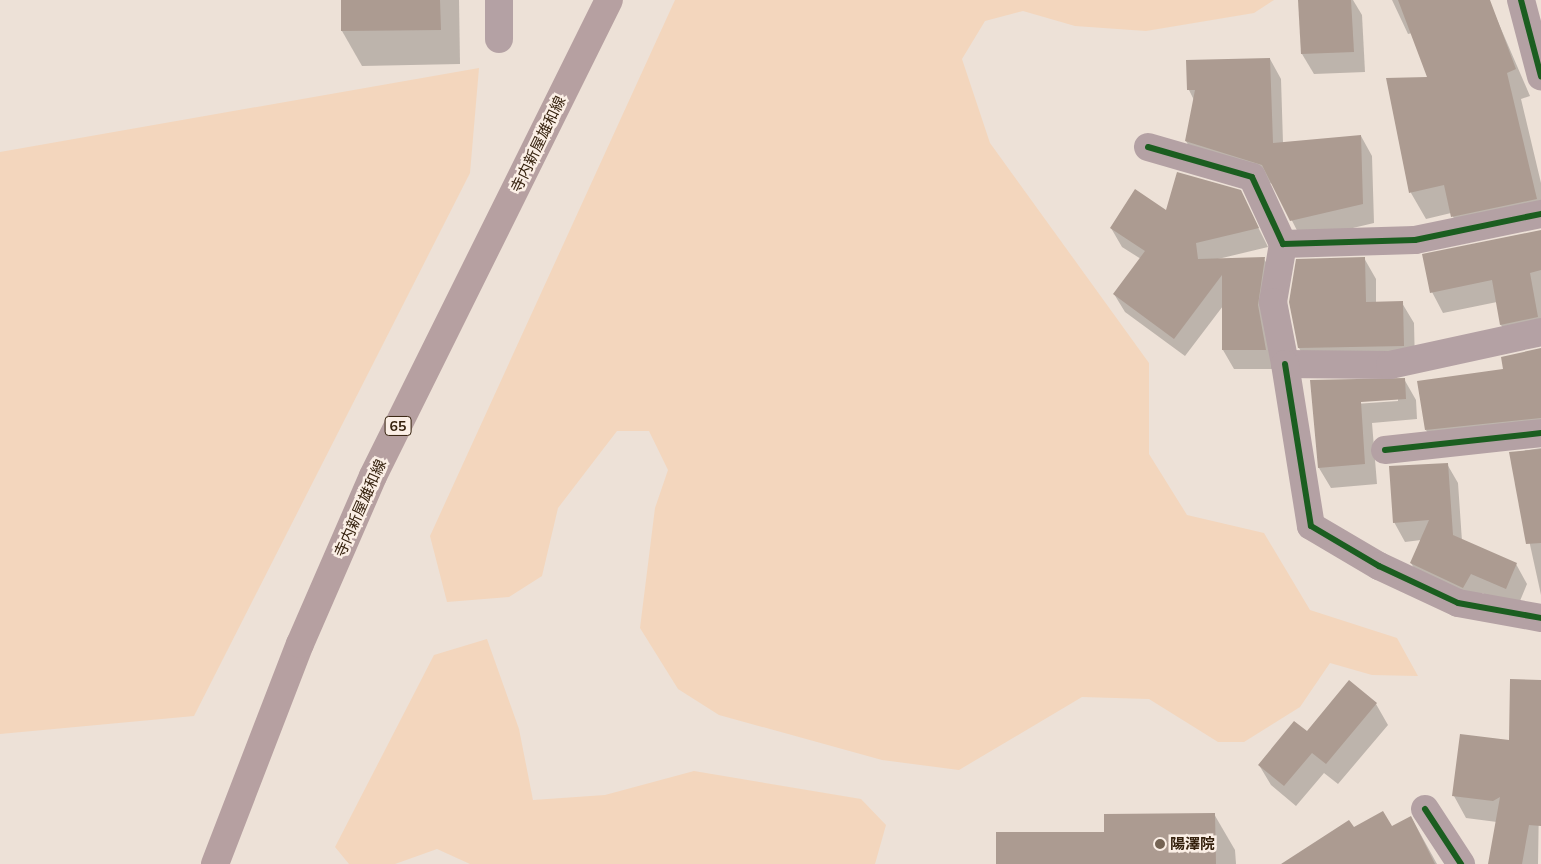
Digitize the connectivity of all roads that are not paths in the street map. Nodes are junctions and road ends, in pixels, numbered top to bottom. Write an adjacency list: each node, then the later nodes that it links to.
1 (499, 0): 4 (street)
2 (609, 0): 15 (main road, 寺内新屋雄和線 / 65)
3 (1522, 0): 5 (street)
4 (499, 38)
5 (1541, 76)
6 (1148, 147): 8 (street)
7 (1541, 214): 8 (street)
8 (1283, 244): 10 (street)
9 (1541, 332): 10 (street)
10 (1285, 364): 13 (street)
11 (1541, 434): 12 (street)
12 (1385, 450)
13 (1541, 618)
14 (1425, 809): 16 (street)
15 (214, 864)
16 (1461, 864)

